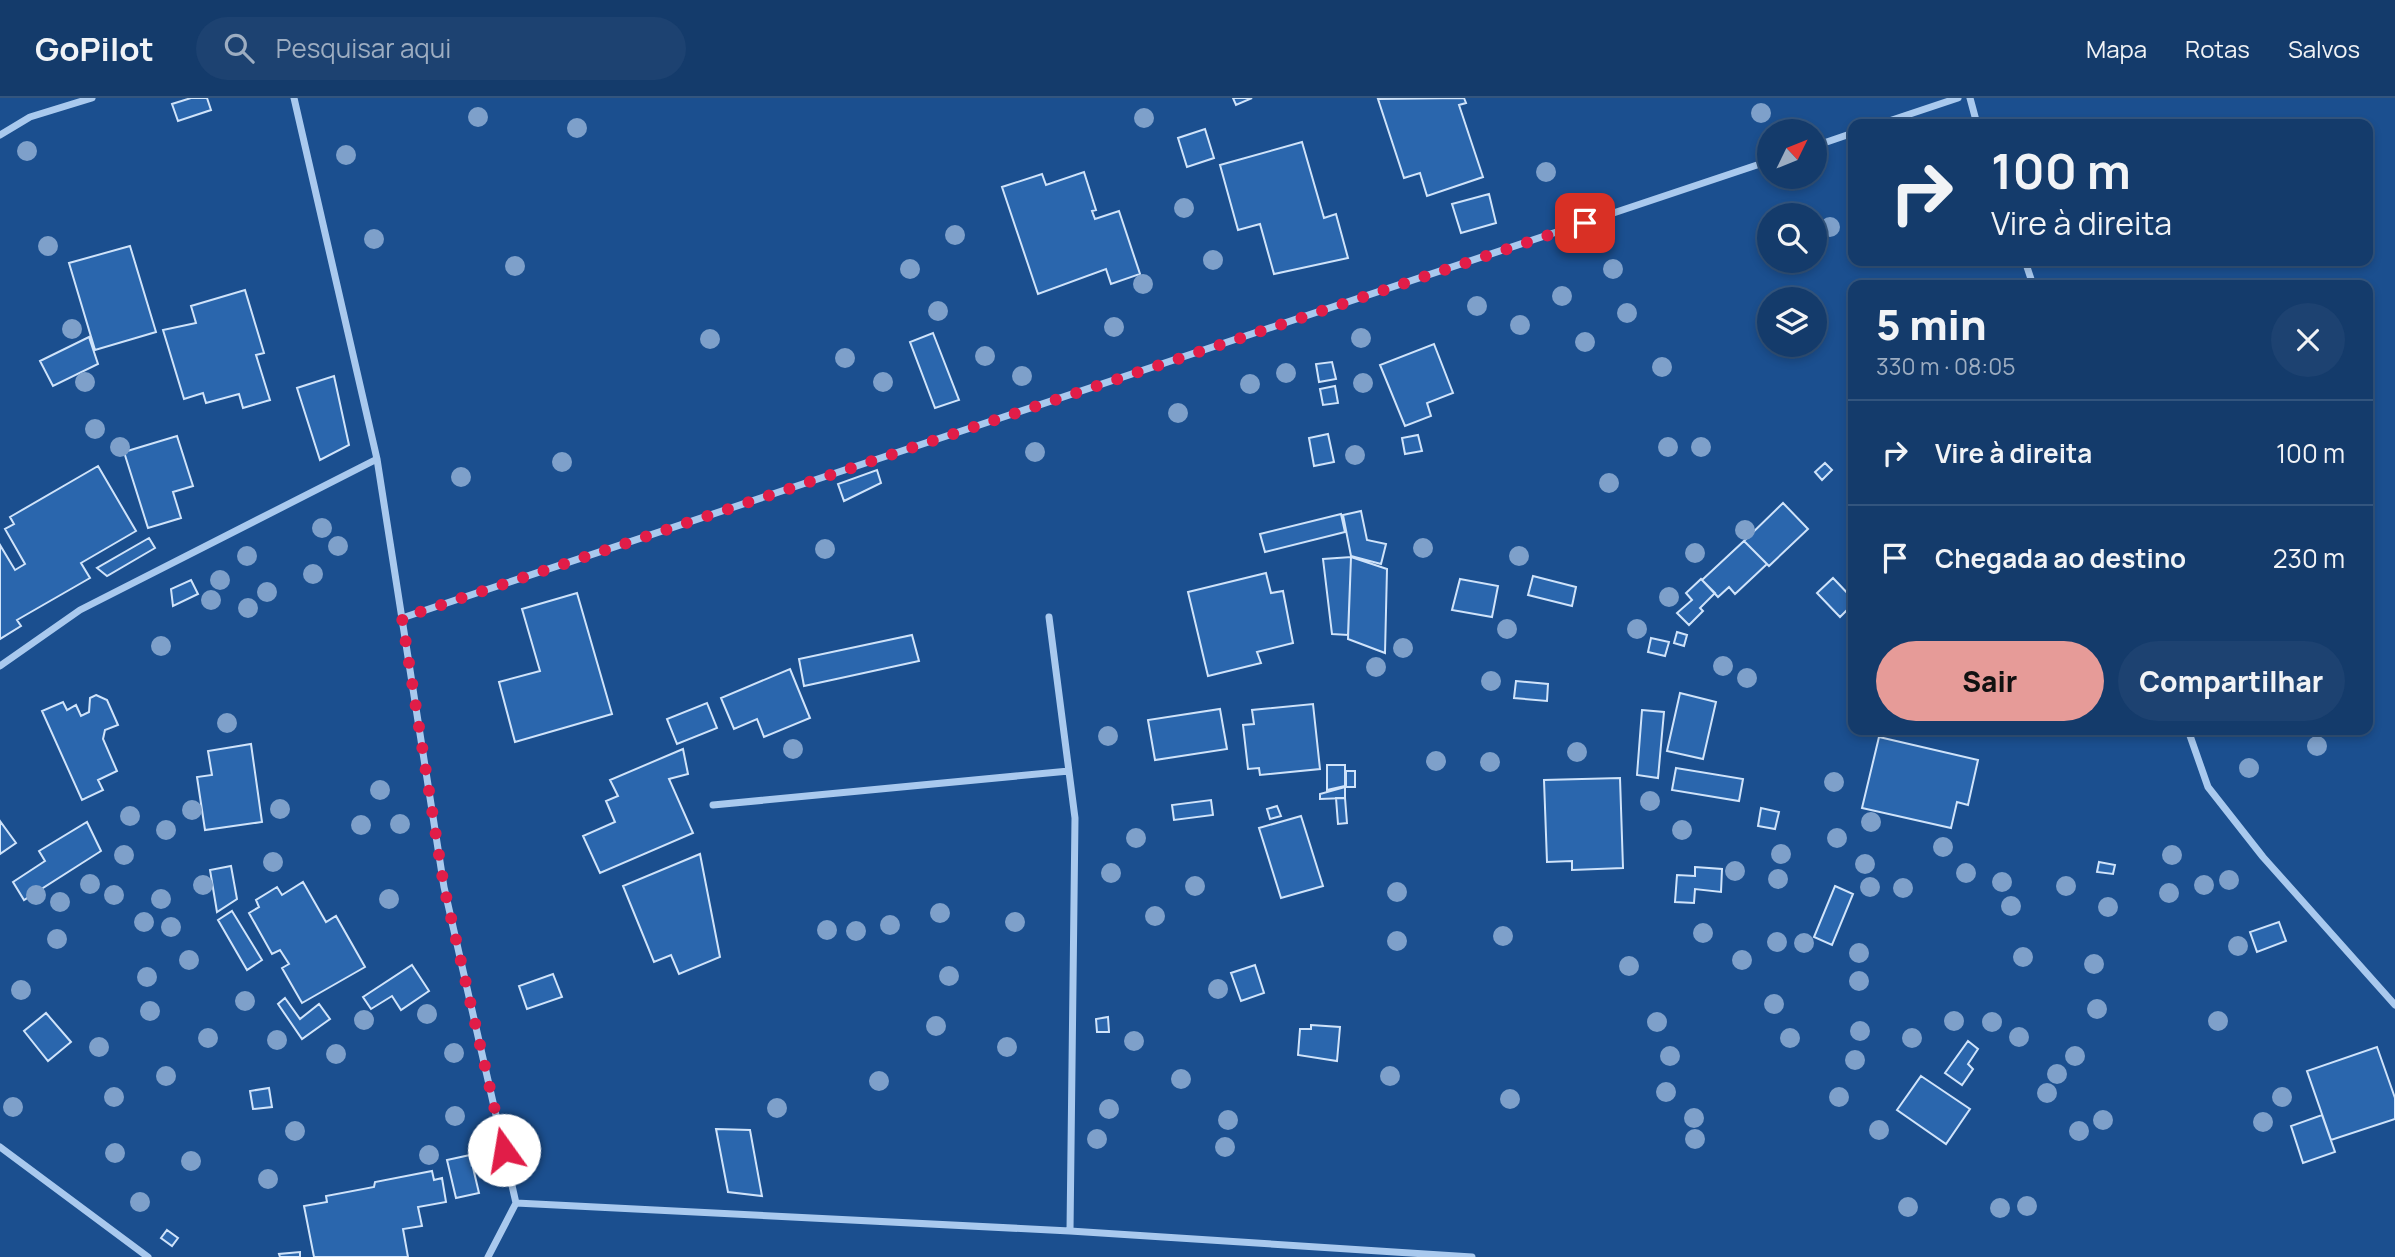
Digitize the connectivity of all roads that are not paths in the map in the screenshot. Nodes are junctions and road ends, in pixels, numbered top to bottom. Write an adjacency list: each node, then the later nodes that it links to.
1 (92, 98): 7 (street)
2 (294, 98): 11 (street)
3 (1958, 98): 5 (street)
4 (1970, 98): 6 (street)
5 (1895, 119)
6 (1976, 119)
7 (0, 135)
8 (1848, 135): 9 (street)
9 (1827, 142)
10 (1757, 165): 13 (street)
11 (377, 459): 13 (street); 14 (street)
12 (1049, 617): 16 (street)
13 (402, 618): 20 (street)
14 (0, 666)
15 (2190, 735): 18 (street)
16 (1069, 771): 17 (street); 21 (street)
17 (713, 805)
18 (2395, 1005)
19 (0, 1147): 22 (street)
20 (516, 1203): 21 (street); 23 (street)
21 (1070, 1231): 24 (street)
22 (148, 1257)
23 (488, 1257)
24 (1472, 1257)

